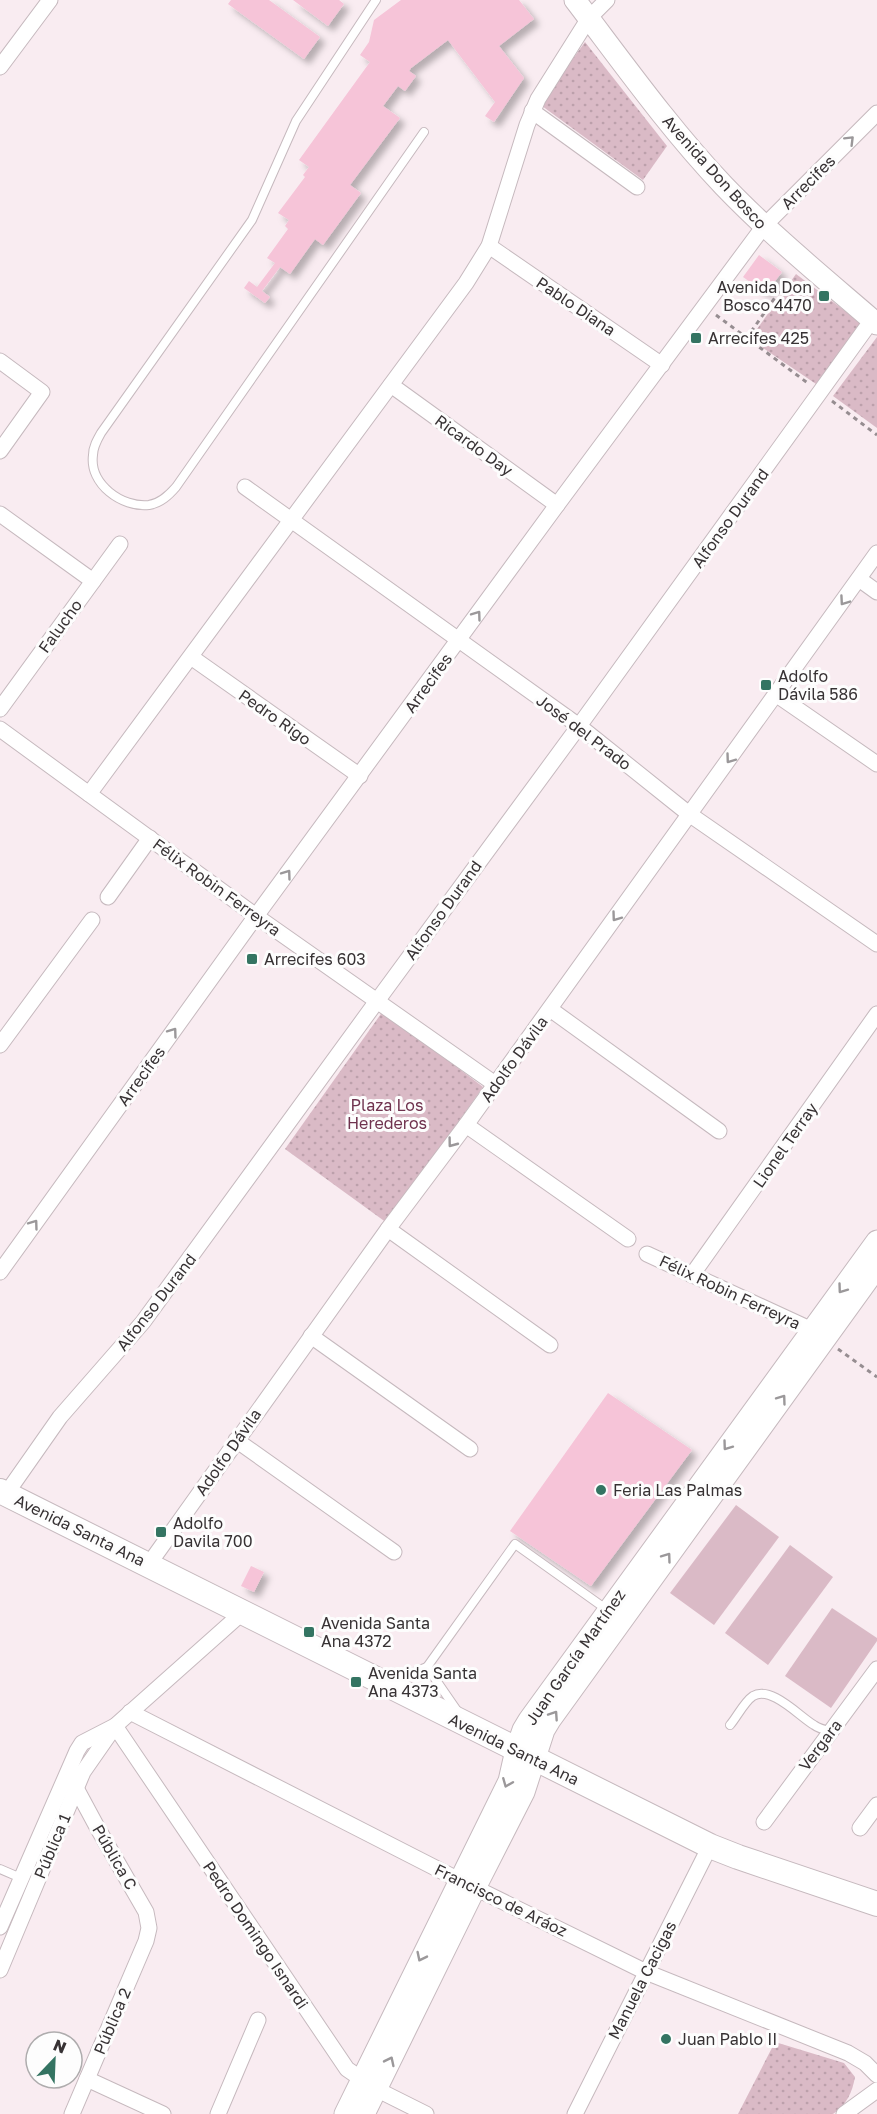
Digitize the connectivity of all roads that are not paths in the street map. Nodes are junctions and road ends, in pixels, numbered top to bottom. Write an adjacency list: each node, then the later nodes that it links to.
1 (50, 0): 6 (street)
2 (376, 0): 9 (lane)
3 (574, 0): 5 (main road, Avenida Don Bosco)
4 (607, 0): 5 (street)
5 (589, 18): 7 (street); 11 (main road, Avenida Don Bosco)
6 (1, 63)
7 (532, 111): 10 (street); 12 (street)
8 (877, 113): 11 (street, Arrecifes, one-way to 8)
9 (424, 132)
10 (637, 187)
11 (764, 226): 13 (main road, Avenida Don Bosco); 15 (street, Arrecifes)
12 (489, 246): 15 (street, Pablo Diana); 16 (street)
13 (875, 322): 31 (street, Alfonso Durand)
14 (0, 361): 17 (street)
15 (662, 364): 19 (street, Arrecifes)
16 (391, 385): 19 (street, Ricardo Day); 21 (street)
17 (0, 451)
18 (244, 487): 21 (street, José del Prado)
19 (557, 505): 27 (street, Arrecifes, one-way to 19)
20 (0, 514): 25 (street)
21 (291, 521): 27 (street, José del Prado); 28 (street)
22 (120, 544): 25 (street, Falucho)
23 (877, 553): 24 (street, Adolfo Dávila)
24 (859, 579): 26 (street); 29 (street, Adolfo Dávila, one-way to 29)
25 (93, 581): 30 (street, Falucho)
26 (877, 592)
27 (459, 640): 31 (street, José del Prado); 34 (street, Arrecifes)
28 (190, 657): 34 (street, Pedro Rigo); 35 (street)
29 (777, 695): 33 (street); 36 (street, Adolfo Dávila, one-way to 36)
30 (0, 709)
31 (579, 726): 36 (street, José del Prado); 42 (street, Alfonso Durand)
32 (0, 729): 35 (street, Félix Robin Ferreyra)
33 (877, 764)
34 (360, 776): 39 (street, Arrecifes, one-way to 34)
35 (89, 794): 37 (street, Félix Robin Ferreyra)
36 (689, 814): 41 (street, José del Prado); 43 (street, Adolfo Dávila, one-way to 43)
37 (150, 838): 38 (street); 39 (street, Félix Robin Ferreyra)
38 (108, 897)
39 (256, 916): 42 (street, Félix Robin Ferreyra); 54 (street, Arrecifes, one-way to 39)
40 (92, 920): 45 (street)
41 (877, 944)
42 (376, 1000): 46 (street, Félix Robin Ferreyra); 61 (street, Alfonso Durand)
43 (550, 1009): 46 (street, Adolfo Dávila); 48 (street)
44 (877, 1014): 55 (street, Lionel Terray)
45 (0, 1045)
46 (495, 1084): 47 (street, Adolfo Dávila)
47 (466, 1125): 49 (street, Adolfo Dávila, one-way to 49); 50 (street)
48 (719, 1131)
49 (388, 1229): 57 (street, Adolfo Dávila); 58 (street)
50 (628, 1239)
51 (877, 1241): 56 (main road, Juan García Martínez, one-way to 56)
52 (647, 1254): 55 (street, Félix Robin Ferreyra)
53 (877, 1266): 56 (main road, Juan García Martínez)
54 (0, 1272)
55 (692, 1275): 56 (street, Félix Robin Ferreyra)
56 (818, 1335): 64 (main road, Juan García Martínez, one-way to 64); 74 (main road, Juan García Martínez, one-way to 56)
57 (311, 1336): 59 (street, Adolfo Dávila); 60 (street)
58 (550, 1345)
59 (236, 1440): 62 (street); 63 (street, Adolfo Dávila)
60 (470, 1449)
61 (3, 1492): 63 (main road, Avenida Santa Ana)
62 (394, 1552)
63 (149, 1564): 65 (main road, Avenida Santa Ana)
64 (607, 1610): 66 (lane); 74 (main road, Juan García Martínez)
65 (242, 1613): 68 (main road, Avenida Santa Ana); 69 (street)
66 (427, 1666): 68 (lane); 72 (lane)
67 (877, 1670): 73 (street, Vergara)
68 (364, 1674): 72 (main road, Avenida Santa Ana)
69 (130, 1712): 71 (street); 82 (street, Francisco de Aráoz)
70 (730, 1725): 73 (lane)
71 (115, 1726): 75 (street, Pública 1); 81 (street); 91 (street, Pedro Domingo Isnardi)
72 (471, 1727): 74 (main road, Avenida Santa Ana)
73 (831, 1731): 77 (street, Vergara)
74 (526, 1754): 79 (main road, Avenida Santa Ana); 82 (main road, Juan García Martínez)
75 (76, 1788): 85 (street, Pública C); 86 (street, Pública 1)
76 (877, 1805): 78 (street)
77 (764, 1821)
78 (860, 1828)
79 (710, 1846): 83 (main road, Avenida Santa Ana); 87 (street, Manuela Cacigas)
80 (0, 1869): 81 (lane)
81 (21, 1878): 84 (street)
82 (467, 1884): 87 (street, Francisco de Aráoz); 91 (main road, Juan García Martínez)
83 (877, 1904)
84 (0, 1927)
85 (149, 1928): 90 (street, Pública 2)
86 (0, 1970)
87 (646, 1972): 89 (street, Francisco de Aráoz); 100 (street, Manuela Cacigas)
88 (258, 2020): 96 (street)
89 (877, 2074)
90 (87, 2079): 94 (street, Pública 2); 95 (street)
91 (369, 2084): 97 (main road, Juan García Martínez); 98 (main road, Juan García Martínez); 99 (street, Pedro Domingo Isnardi)
92 (877, 2090): 93 (street)
93 (849, 2113)
94 (72, 2114)
95 (163, 2114)
96 (218, 2114)
97 (345, 2114)
98 (364, 2114)
99 (426, 2114)
100 (575, 2114)

